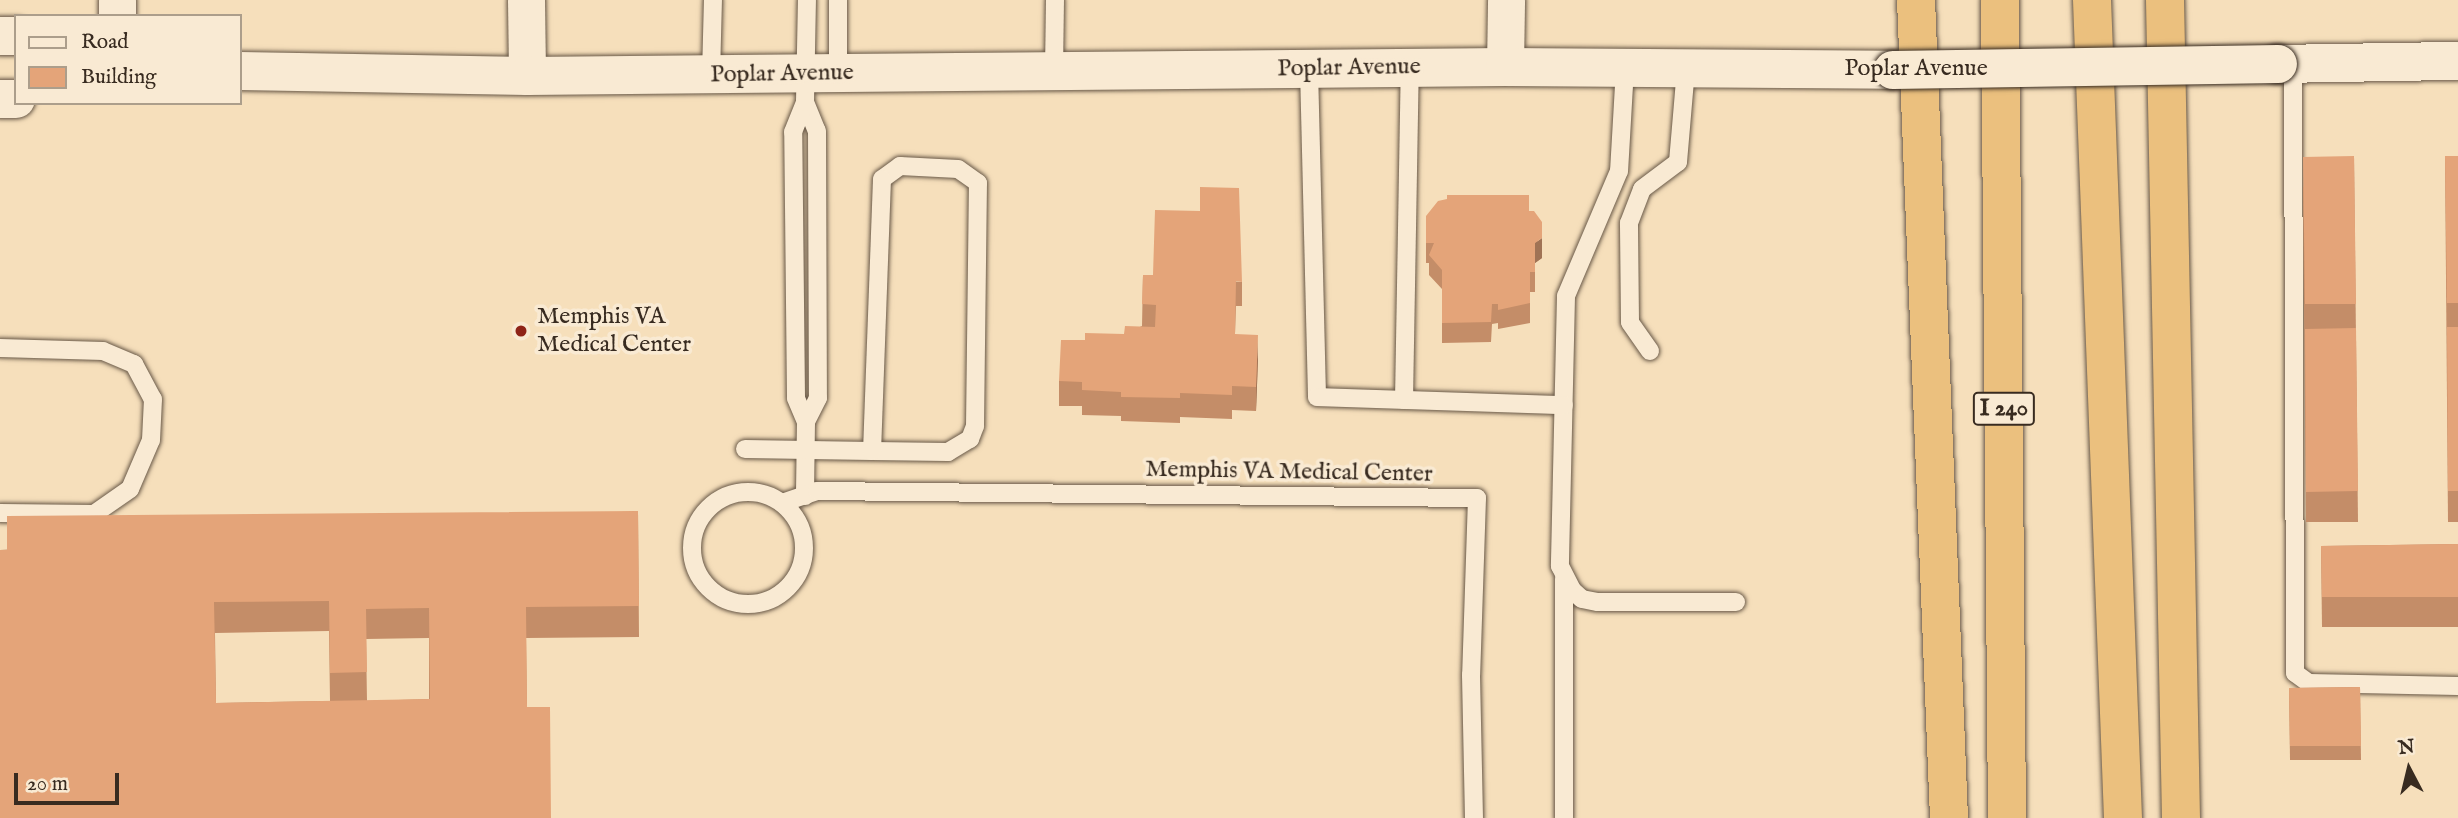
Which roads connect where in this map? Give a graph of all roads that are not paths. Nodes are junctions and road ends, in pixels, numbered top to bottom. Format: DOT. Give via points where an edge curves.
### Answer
graph roads {
  1 [pos="526,0"];
  2 [pos="713,0"];
  3 [pos="807,0"];
  4 [pos="838,0"];
  5 [pos="1055,0"];
  6 [pos="1506,0"];
  7 [pos="1916,0"];
  8 [pos="2000,0"];
  9 [pos="2092,0"];
  10 [pos="2165,0"];
  11 [pos="2458,61"];
  12 [pos="2285,64"];
  13 [pos="1505,67"];
  14 [pos="1410,68"];
  15 [pos="1625,68"];
  16 [pos="1686,68"];
  17 [pos="1309,69"];
  18 [pos="242,71"];
  19 [pos="1054,71"];
  20 [pos="712,75"];
  21 [pos="527,76"];
  22 [pos="816,83"];
  23 [pos="0,348"];
  24 [pos="1650,351"];
  25 [pos="1404,400"];
  26 [pos="1564,405"];
  27 [pos="806,422"];
  28 [pos="745,449"];
  29 [pos="805,450"];
  30 [pos="872,451"];
  31 [pos="805,496"];
  32 [pos="782,503"];
  33 [pos="0,513"];
  34 [pos="1564,579"];
  35 [pos="1736,602"];
  36 [pos="2458,686"];
  37 [pos="1474,818"];
  38 [pos="1564,818"];
  39 [pos="1949,818"];
  40 [pos="2007,818"];
  41 [pos="2123,818"];
  42 [pos="2181,818"];
  1 -- 21 [label="street"];
  2 -- 20 [label="lane"];
  3 -- 22 [label="lane"];
  4 -- 22 [label="lane"];
  5 -- 19 [label="lane"];
  6 -- 13 [label="street"];
  7 -- 39 [label="highway"];
  8 -- 40 [label="highway, I 240"];
  9 -- 41 [label="highway"];
  10 -- 42 [label="highway"];
  11 -- 12 [label="main road, Poplar Avenue"];
  12 -- 16 [label="main road, Poplar Avenue, bridge"];
  12 -- 36 [label="lane" via="2295,673 2309,684"];
  13 -- 14 [label="main road, Poplar Avenue"];
  13 -- 15 [label="main road, Poplar Avenue"];
  14 -- 17 [label="main road, Poplar Avenue"];
  14 -- 25 [label="lane"];
  15 -- 16 [label="main road, Poplar Avenue"];
  15 -- 26 [label="lane" via="1619,171 1566,296"];
  16 -- 24 [label="lane" via="1678,162 1642,189 1629,223 1630,322"];
  17 -- 19 [label="main road, Poplar Avenue"];
  17 -- 25 [label="lane" via="1317,397"];
  18 -- 21 [label="main road, Poplar Avenue"];
  19 -- 22 [label="main road, Poplar Avenue"];
  20 -- 21 [label="main road, Poplar Avenue"];
  20 -- 22 [label="main road, Poplar Avenue"];
  22 -- 27 [label="lane" via="818,398"];
  22 -- 27 [label="lane" via="793,132 796,398"];
  23 -- 33 [label="lane" via="103,351 134,364 153,399 151,440 130,489 94,514"];
  25 -- 26 [label="lane"];
  26 -- 34 [label="lane"];
  27 -- 29 [label="lane"];
  28 -- 29 [label="lane"];
  29 -- 30 [label="lane"];
  29 -- 31 [label="lane"];
  30 -- 30 [label="lane" via="883,178 900,166 958,169 978,183 975,426 970,439 948,452"];
  31 -- 32 [label="lane, Memphis VA Medical Center"];
  31 -- 37 [label="lane, Memphis VA Medical Center" via="817,491 1477,498 1471,675"];
  32 -- 32 [label="lane" via="766,494 730,495 701,517 692,552 706,586 738,603 775,598 790,586 804,552 795,517"];
  34 -- 35 [label="lane" via="1582,599"];
  34 -- 38 [label="lane"];
}
